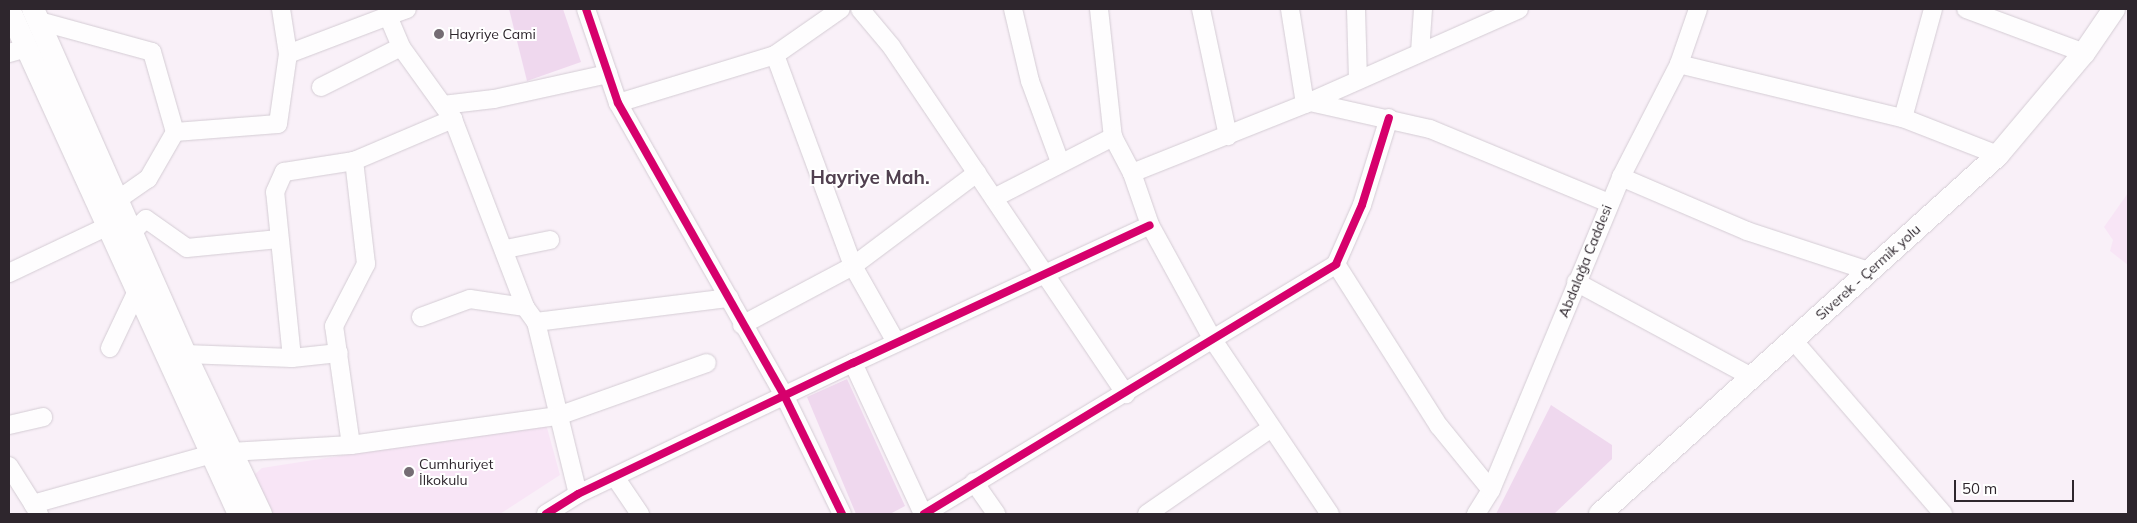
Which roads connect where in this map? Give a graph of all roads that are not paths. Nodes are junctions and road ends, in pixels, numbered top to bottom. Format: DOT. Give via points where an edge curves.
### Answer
graph roads {
  1 [pos="9,9"];
  2 [pos="281,9"];
  3 [pos="407,9"];
  4 [pos="586,9"];
  5 [pos="840,9"];
  6 [pos="860,9"];
  7 [pos="1013,9"];
  8 [pos="1099,9"];
  9 [pos="1201,9"];
  10 [pos="1290,9"];
  11 [pos="1356,9"];
  12 [pos="1422,9"];
  13 [pos="1518,9"];
  14 [pos="1698,9"];
  15 [pos="1932,9"];
  16 [pos="1966,9"];
  17 [pos="2114,9"];
  18 [pos="36,15"];
  19 [pos="1492,15"];
  20 [pos="388,16"];
  21 [pos="401,46"];
  22 [pos="17,50"];
  23 [pos="1420,52"];
  24 [pos="2084,53"];
  25 [pos="288,54"];
  26 [pos="775,55"];
  27 [pos="1679,64"];
  28 [pos="608,74"];
  29 [pos="1358,80"];
  30 [pos="321,87"];
  31 [pos="618,103"];
  32 [pos="1307,103"];
  33 [pos="443,105"];
  34 [pos="1389,118"];
  35 [pos="1903,118"];
  36 [pos="453,119"];
  37 [pos="175,132"];
  38 [pos="1228,136"];
  39 [pos="1113,137"];
  40 [pos="1998,156"];
  41 [pos="354,161"];
  42 [pos="1060,162"];
  43 [pos="977,173"];
  44 [pos="1132,173"];
  45 [pos="1621,177"];
  46 [pos="994,198"];
  47 [pos="116,201"];
  48 [pos="1609,203"];
  49 [pos="1150,225"];
  50 [pos="108,226"];
  51 [pos="132,232"];
  52 [pos="280,238"];
  53 [pos="550,240"];
  54 [pos="506,249"];
  55 [pos="1336,264"];
  56 [pos="853,266"];
  57 [pos="1869,271"];
  58 [pos="9,273"];
  59 [pos="1045,273"];
  60 [pos="1576,282"];
  61 [pos="137,291"];
  62 [pos="730,298"];
  63 [pos="525,307"];
  64 [pos="421,317"];
  65 [pos="536,322"];
  66 [pos="742,325"];
  67 [pos="1213,340"];
  68 [pos="1792,340"];
  69 [pos="896,342"];
  70 [pos="110,348"];
  71 [pos="339,353"];
  72 [pos="185,354"];
  73 [pos="292,358"];
  74 [pos="708,363"];
  75 [pos="852,363"];
  76 [pos="1752,377"];
  77 [pos="1126,394"];
  78 [pos="785,397"];
  79 [pos="558,416"];
  80 [pos="43,417"];
  81 [pos="9,425"];
  82 [pos="1271,428"];
  83 [pos="351,445"];
  84 [pos="220,454"];
  85 [pos="9,466"];
  86 [pos="615,477"];
  87 [pos="974,482"];
  88 [pos="15,486"];
  89 [pos="1491,490"];
  90 [pos="578,494"];
  91 [pos="36,509"];
  92 [pos="239,514"];
  93 [pos="261,514"];
  94 [pos="546,514"];
  95 [pos="640,514"];
  96 [pos="842,514"];
  97 [pos="923,514"];
  98 [pos="996,514"];
  99 [pos="1148,514"];
  100 [pos="1330,514"];
  101 [pos="1476,514"];
  102 [pos="1600,514"];
  103 [pos="1943,514"];
  1 -- 22 [label="main road"];
  2 -- 25 [label="street"];
  3 -- 20 [label="street"];
  4 -- 28 [label="street"];
  5 -- 26 [label="street"];
  6 -- 43 [label="street" via="891,46"];
  7 -- 42 [label="street" via="1030,81"];
  8 -- 39 [label="street"];
  9 -- 38 [label="street"];
  10 -- 32 [label="street"];
  11 -- 29 [label="street"];
  12 -- 23 [label="street"];
  13 -- 19 [label="street"];
  14 -- 27 [label="street, Abdalağa Caddesi"];
  15 -- 35 [label="street"];
  16 -- 24 [label="street"];
  17 -- 24 [label="main road, Siverek - Çermik yolu"];
  18 -- 37 [label="street" via="152,52"];
  18 -- 47 [label="main road"];
  19 -- 23 [label="street"];
  20 -- 21 [label="street"];
  20 -- 25 [label="street"];
  21 -- 30 [label="street"];
  21 -- 33 [label="street"];
  22 -- 50 [label="main road"];
  23 -- 29 [label="street"];
  24 -- 40 [label="main road, Siverek - Çermik yolu"];
  25 -- 37 [label="street" via="278,124"];
  26 -- 31 [label="street"];
  26 -- 56 [label="street"];
  27 -- 35 [label="street"];
  27 -- 45 [label="street, Abdalağa Caddesi"];
  28 -- 31 [label="street"];
  28 -- 33 [label="street" via="494,99"];
  29 -- 32 [label="street"];
  31 -- 62 [label="street"];
  32 -- 34 [label="street"];
  32 -- 38 [label="street"];
  33 -- 36 [label="street"];
  34 -- 48 [label="street" via="1430,129"];
  34 -- 55 [label="street" via="1362,205"];
  35 -- 40 [label="street"];
  36 -- 41 [label="street"];
  36 -- 54 [label="street"];
  37 -- 47 [label="street" via="148,179"];
  38 -- 44 [label="street"];
  39 -- 42 [label="street"];
  39 -- 44 [label="street"];
  40 -- 57 [label="main road, Siverek - Çermik yolu"];
  41 -- 52 [label="street" via="284,172 275,192"];
  41 -- 71 [label="street" via="366,264 334,326"];
  42 -- 46 [label="street"];
  43 -- 46 [label="street"];
  43 -- 56 [label="street"];
  44 -- 49 [label="street"];
  45 -- 48 [label="street, Abdalağa Caddesi"];
  45 -- 57 [label="street" via="1747,231"];
  46 -- 59 [label="street"];
  47 -- 51 [label="main road"];
  48 -- 60 [label="street, Abdalağa Caddesi"];
  49 -- 59 [label="street"];
  49 -- 67 [label="street"];
  50 -- 58 [label="street"];
  50 -- 61 [label="main road"];
  51 -- 52 [label="street" via="146,219 187,248"];
  51 -- 72 [label="main road"];
  52 -- 73 [label="street"];
  53 -- 54 [label="street"];
  54 -- 63 [label="street"];
  55 -- 67 [label="street"];
  55 -- 89 [label="street" via="1439,426"];
  56 -- 66 [label="street"];
  56 -- 69 [label="street"];
  57 -- 68 [label="main road, Siverek - Çermik yolu"];
  59 -- 69 [label="street"];
  59 -- 77 [label="street"];
  60 -- 76 [label="street"];
  60 -- 89 [label="street, Abdalağa Caddesi"];
  61 -- 70 [label="street"];
  61 -- 84 [label="main road"];
  62 -- 65 [label="street"];
  62 -- 66 [label="street"];
  63 -- 64 [label="street" via="470,300"];
  63 -- 65 [label="street"];
  65 -- 79 [label="street"];
  66 -- 78 [label="street"];
  67 -- 77 [label="street"];
  67 -- 82 [label="street"];
  68 -- 76 [label="main road, Siverek - Çermik yolu"];
  68 -- 103 [label="street"];
  69 -- 75 [label="street"];
  71 -- 73 [label="street"];
  71 -- 83 [label="street"];
  72 -- 73 [label="street"];
  72 -- 84 [label="main road"];
  74 -- 79 [label="street"];
  75 -- 78 [label="street"];
  75 -- 97 [label="street"];
  76 -- 102 [label="main road, Siverek - Çermik yolu"];
  77 -- 87 [label="street"];
  78 -- 86 [label="street"];
  78 -- 96 [label="street"];
  79 -- 83 [label="street"];
  79 -- 90 [label="street"];
  80 -- 81 [label="street"];
  82 -- 99 [label="street"];
  82 -- 100 [label="street"];
  83 -- 84 [label="street"];
  84 -- 91 [label="street"];
  84 -- 92 [label="main road"];
  84 -- 93 [label="main road"];
  85 -- 88 [label="street"];
  86 -- 90 [label="street"];
  86 -- 95 [label="street"];
  87 -- 97 [label="street"];
  87 -- 98 [label="street"];
  88 -- 91 [label="street"];
  89 -- 101 [label="street, Abdalağa Caddesi"];
  90 -- 94 [label="street"];
}
